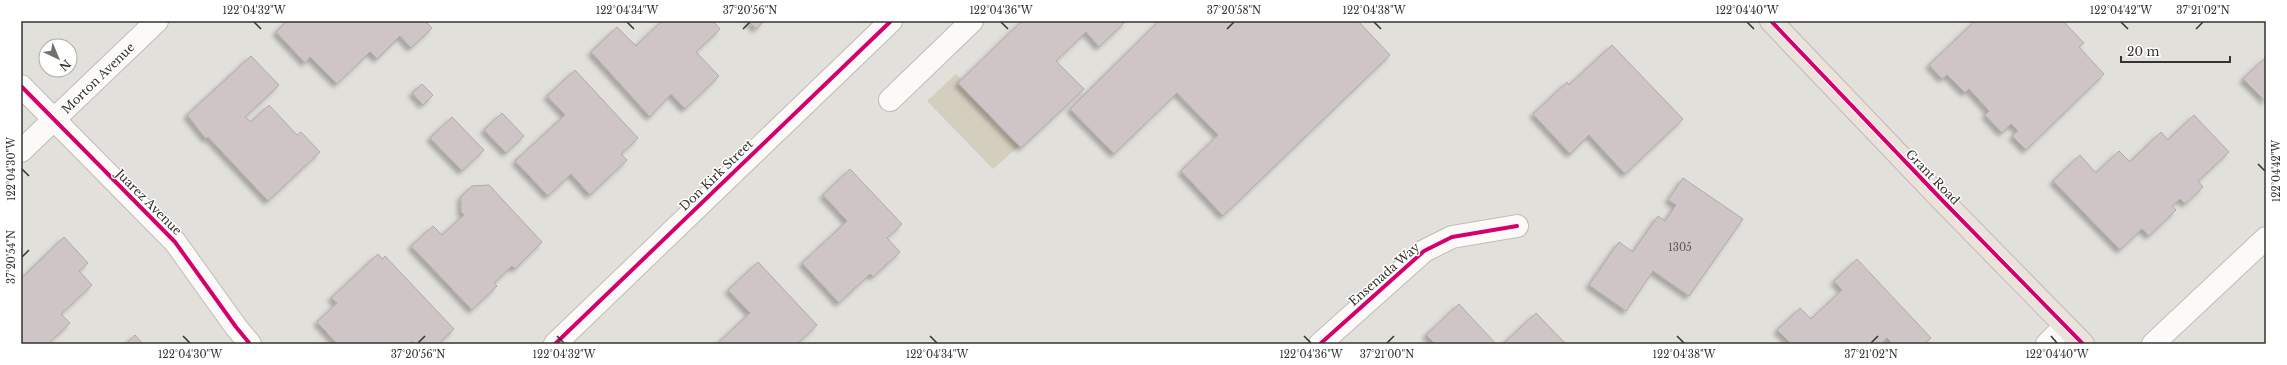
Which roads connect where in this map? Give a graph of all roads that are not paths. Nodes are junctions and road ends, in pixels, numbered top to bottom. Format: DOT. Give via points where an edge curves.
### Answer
graph roads {
  1 [pos="156,21"];
  2 [pos="891,21"];
  3 [pos="972,21"];
  4 [pos="1771,21"];
  5 [pos="21,86"];
  6 [pos="890,100"];
  7 [pos="54,120"];
  8 [pos="21,151"];
  9 [pos="1517,226"];
  10 [pos="2266,238"];
  11 [pos="2065,326"];
  12 [pos="250,344"];
  13 [pos="555,344"];
  14 [pos="1320,344"];
  15 [pos="2047,344"];
  16 [pos="2083,344"];
  17 [pos="2153,344"];
  1 -- 7 [label="street, Morton Avenue"];
  2 -- 13 [label="street, Don Kirk Street"];
  3 -- 6 [label="street"];
  4 -- 11 [label="main road, Grant Road"];
  5 -- 7 [label="street, Juarez Avenue"];
  7 -- 8 [label="street, Morton Avenue"];
  7 -- 12 [label="street, Juarez Avenue" via="175,242"];
  9 -- 14 [label="street, Ensenada Way" via="1452,237 1424,250"];
  10 -- 17 [label="street"];
  11 -- 15 [label="street"];
  11 -- 16 [label="main road, Grant Road"];
}
